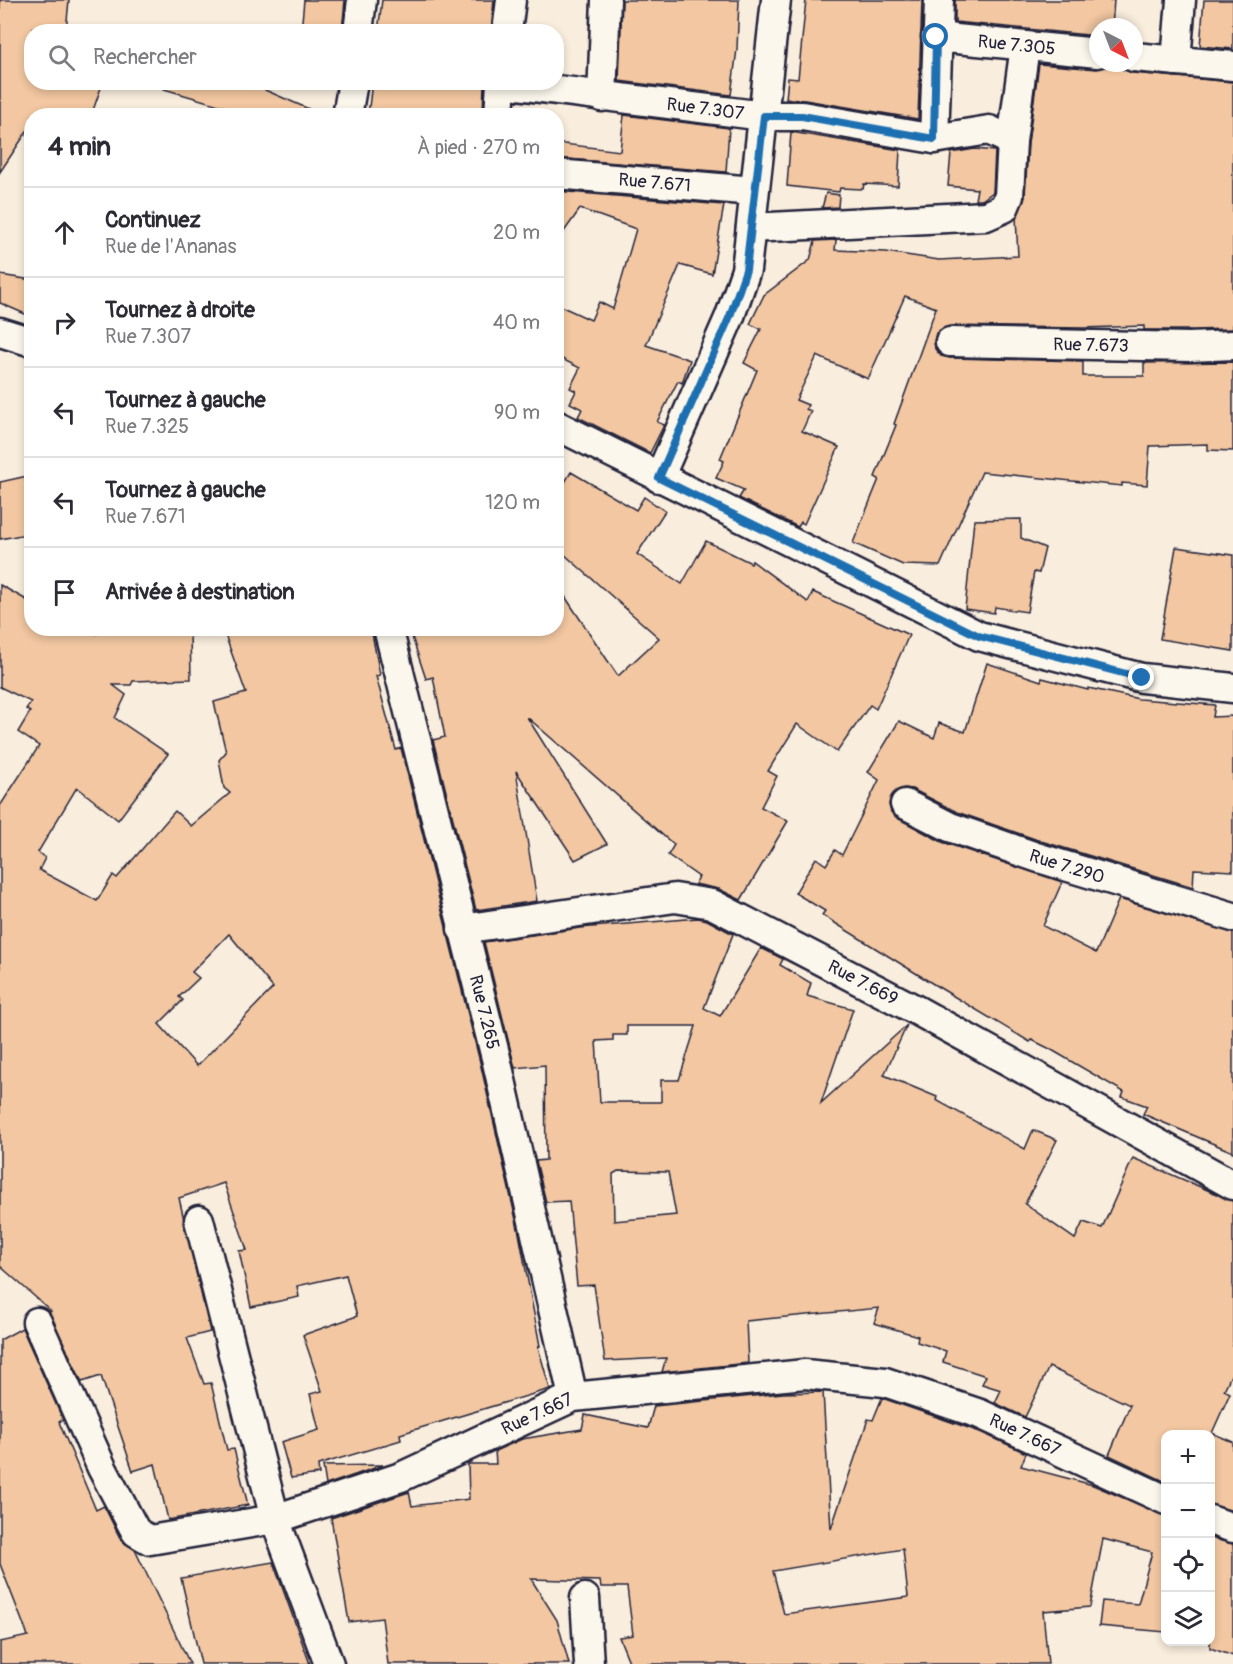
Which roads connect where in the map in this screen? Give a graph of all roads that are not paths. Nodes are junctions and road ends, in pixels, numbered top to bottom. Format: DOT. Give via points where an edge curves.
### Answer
graph roads {
  1 [pos="362,0"];
  2 [pos="511,0"];
  3 [pos="776,0"];
  4 [pos="939,0"];
  5 [pos="1181,0"];
  6 [pos="600,1"];
  7 [pos="359,24"];
  8 [pos="508,24"];
  9 [pos="936,37"];
  10 [pos="1025,46"];
  11 [pos="1089,52"];
  12 [pos="1143,58"];
  13 [pos="1176,61"];
  14 [pos="1233,66"];
  15 [pos="351,90"];
  16 [pos="501,90"];
  17 [pos="552,90"];
  18 [pos="602,97"];
  19 [pos="348,108"];
  20 [pos="499,108"];
  21 [pos="764,116"];
  22 [pos="934,139"];
  23 [pos="1012,141"];
  24 [pos="564,175"];
  25 [pos="753,191"];
  26 [pos="751,228"];
  27 [pos="0,332"];
  28 [pos="24,340"];
  29 [pos="950,342"];
  30 [pos="1233,345"];
  31 [pos="564,429"];
  32 [pos="659,478"];
  33 [pos="390,636"];
  34 [pos="1233,688"];
  35 [pos="905,804"];
  36 [pos="1233,917"];
  37 [pos="462,929"];
  38 [pos="1233,1185"];
  39 [pos="199,1220"];
  40 [pos="37,1322"];
  41 [pos="573,1397"];
  42 [pos="1161,1498"];
  43 [pos="275,1519"];
  44 [pos="1215,1522"];
  45 [pos="1233,1528"];
  46 [pos="585,1598"];
  47 [pos="329,1664"];
  48 [pos="589,1664"];
  1 -- 7 [label="street"];
  2 -- 8 [label="street"];
  3 -- 21 [label="street"];
  4 -- 9 [label="street"];
  5 -- 13 [label="street"];
  6 -- 18 [label="street"];
  9 -- 10 [label="street, Rue 7.305"];
  9 -- 22 [label="street"];
  10 -- 11 [label="street, Rue 7.305"];
  10 -- 23 [label="street"];
  12 -- 13 [label="street"];
  13 -- 14 [label="street"];
  15 -- 19 [label="street"];
  16 -- 20 [label="street"];
  17 -- 18 [label="street, Rue 7.307"];
  18 -- 21 [label="street, Rue 7.307"];
  21 -- 22 [label="street, Rue 7.307" via="802,116"];
  21 -- 25 [label="street"];
  22 -- 23 [label="street, Rue 7.307" via="989,130"];
  23 -- 26 [label="street" via="1009,196 1004,208 986,216"];
  24 -- 25 [label="street, Rue 7.671"];
  25 -- 26 [label="street"];
  26 -- 32 [label="street" via="746,270 730,316"];
  27 -- 28 [label="street"];
  29 -- 30 [label="street, Rue 7.673"];
  31 -- 32 [label="street"];
  32 -- 34 [label="street" via="979,636 1142,678"];
  33 -- 37 [label="street, Rue 7.265"];
  35 -- 36 [label="street, Rue 7.290" via="950,827 1025,853"];
  37 -- 38 [label="street, Rue 7.669" via="675,898 712,904 918,1011"];
  37 -- 41 [label="street, Rue 7.265" via="496,1058"];
  39 -- 43 [label="street"];
  40 -- 43 [label="street, Rue 7.667" via="102,1467 136,1532 143,1538 157,1540"];
  41 -- 42 [label="street, Rue 7.667" via="805,1374 885,1382 980,1414"];
  41 -- 43 [label="street, Rue 7.667" via="401,1477"];
  43 -- 47 [label="street"];
  44 -- 45 [label="street"];
  46 -- 48 [label="street"];
}
